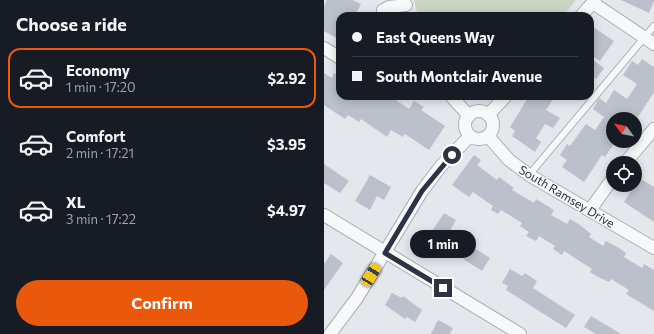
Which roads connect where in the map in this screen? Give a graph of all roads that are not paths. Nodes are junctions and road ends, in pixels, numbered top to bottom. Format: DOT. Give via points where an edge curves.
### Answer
graph roads {
  1 [pos="594,1"];
  2 [pos="406,7"];
  3 [pos="383,9"];
  4 [pos="584,12"];
  5 [pos="654,26"];
  6 [pos="650,41"];
  7 [pos="324,48"];
  8 [pos="336,56"];
  9 [pos="594,97"];
  10 [pos="454,100"];
  11 [pos="502,100"];
  12 [pos="591,100"];
  13 [pos="488,115"];
  14 [pos="468,116"];
  15 [pos="654,129"];
  16 [pos="470,136"];
  17 [pos="488,136"];
  18 [pos="631,156"];
  19 [pos="529,175"];
  20 [pos="606,188"];
  21 [pos="590,210"];
  22 [pos="324,216"];
  23 [pos="654,248"];
  24 [pos="385,253"];
  25 [pos="330,334"];
  26 [pos="520,334"];
  1 -- 4 [label="street"];
  1 -- 6 [label="street"];
  2 -- 3 [label="street"];
  5 -- 6 [label="lane"];
  6 -- 9 [label="lane"];
  7 -- 8 [label="street"];
  10 -- 14 [label="street"];
  11 -- 13 [label="street"];
  12 -- 19 [label="lane"];
  13 -- 14 [label="street" via="480,111"];
  13 -- 17 [label="street" via="493,128"];
  14 -- 16 [label="street" via="465,128"];
  15 -- 18 [label="street"];
  16 -- 17 [label="street" via="479,139"];
  16 -- 24 [label="street" via="441,166 422,191"];
  17 -- 19 [label="street, South Ramsey Drive" via="509,160"];
  19 -- 21 [label="street, South Ramsey Drive"];
  20 -- 21 [label="street"];
  21 -- 23 [label="street, South Ramsey Drive"];
  22 -- 24 [label="street"];
  24 -- 25 [label="street" via="357,298"];
  24 -- 26 [label="street"];
}
